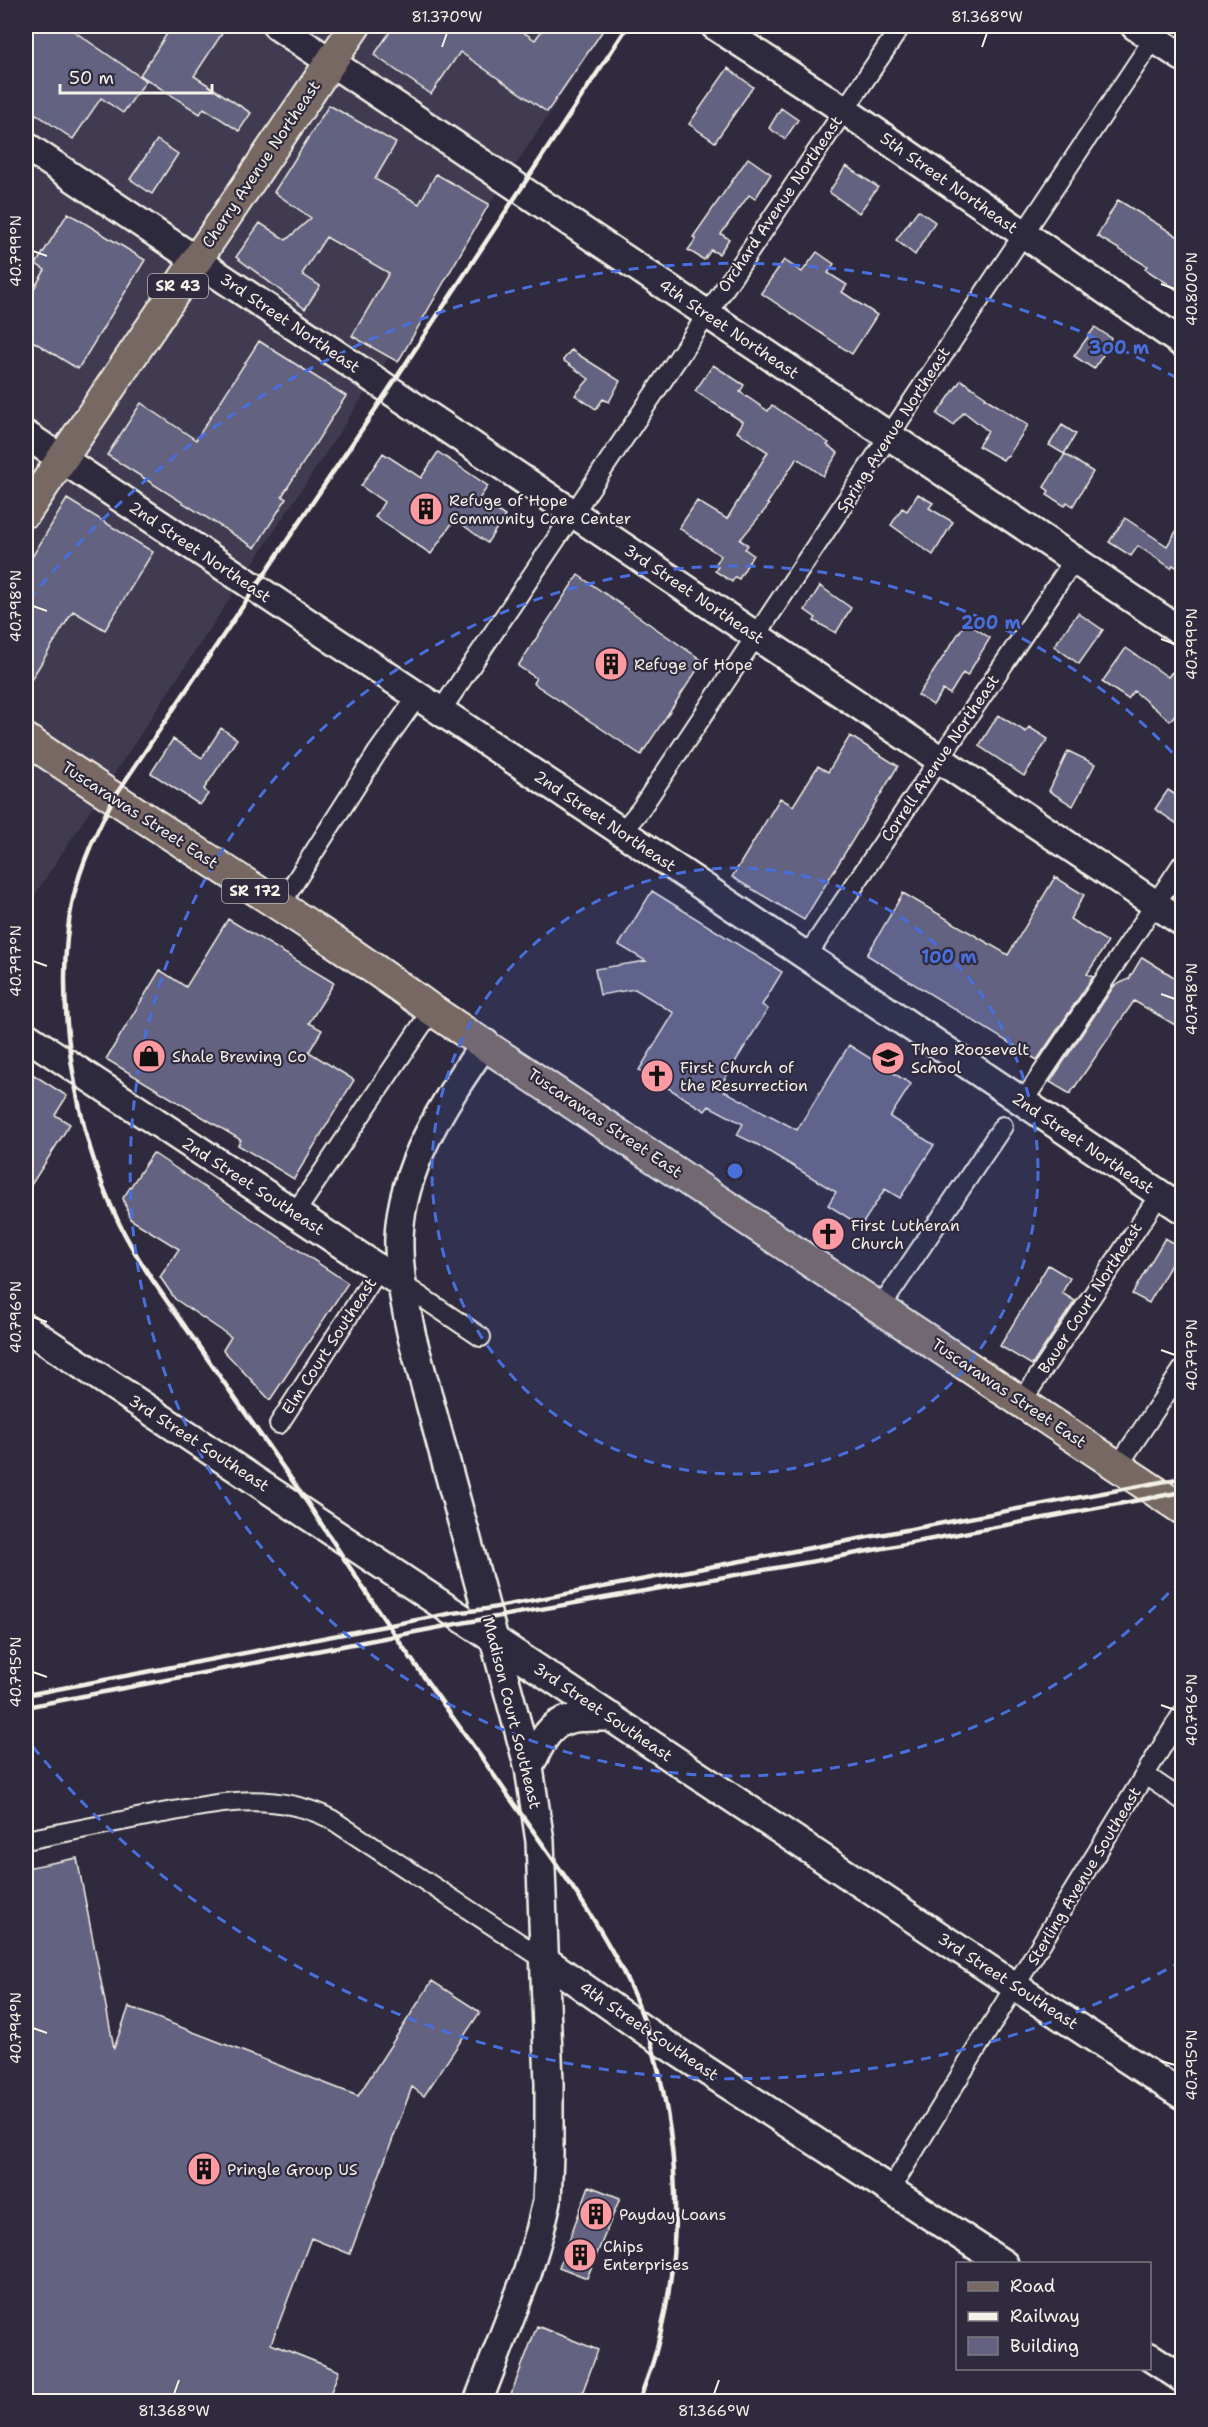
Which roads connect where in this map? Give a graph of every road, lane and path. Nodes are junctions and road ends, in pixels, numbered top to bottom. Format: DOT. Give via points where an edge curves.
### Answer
graph roads {
  1 [pos="277,26"];
  2 [pos="354,26"];
  3 [pos="715,26"];
  4 [pos="901,26"];
  5 [pos="1150,30"];
  6 [pos="1182,57"];
  7 [pos="330,61"];
  8 [pos="844,110"];
  9 [pos="26,147"];
  10 [pos="1022,233"];
  11 [pos="195,260"];
  12 [pos="706,314"];
  13 [pos="1182,343"];
  14 [pos="26,435"];
  15 [pos="888,436"];
  16 [pos="61,459"];
  17 [pos="26,512"];
  18 [pos="573,513"];
  19 [pos="1074,560"];
  20 [pos="1182,632"];
  21 [pos="757,636"];
  22 [pos="417,697"];
  23 [pos="440,712"];
  24 [pos="26,739"];
  25 [pos="939,758"];
  26 [pos="621,832"];
  27 [pos="1182,864"];
  28 [pos="1156,904"];
  29 [pos="279,907"];
  30 [pos="1182,922"];
  31 [pos="806,957"];
  32 [pos="432,1010"];
  33 [pos="26,1036"];
  34 [pos="485,1043"];
  35 [pos="1022,1103"];
  36 [pos="1003,1126"];
  37 [pos="1160,1194"];
  38 [pos="1182,1209"];
  39 [pos="295,1214"];
  40 [pos="379,1269"];
  41 [pos="402,1284"];
  42 [pos="881,1307"];
  43 [pos="26,1328"];
  44 [pos="481,1336"];
  45 [pos="1182,1370"];
  46 [pos="1022,1401"];
  47 [pos="279,1424"];
  48 [pos="1118,1466"];
  49 [pos="1182,1509"];
  50 [pos="495,1640"];
  51 [pos="1182,1714"];
  52 [pos="611,1717"];
  53 [pos="529,1768"];
  54 [pos="1145,1775"];
  55 [pos="1182,1800"];
  56 [pos="26,1840"];
  57 [pos="545,1960"];
  58 [pos="1016,1987"];
  59 [pos="1182,2095"];
  60 [pos="890,2190"];
  61 [pos="1001,2262"];
  62 [pos="1151,2358"];
  63 [pos="1182,2378"];
  64 [pos="478,2402"];
  1 -- 7 [label="street, 4th Street Northeast"];
  2 -- 7 [label="main road, Cherry Avenue Northeast / SR 43"];
  3 -- 8 [label="street, 5th Street Northeast"];
  4 -- 8 [label="street, Orchard Avenue Northeast"];
  5 -- 6 [label="street"];
  5 -- 10 [label="street, Spring Avenue Northeast"];
  7 -- 11 [label="main road, Cherry Avenue Northeast / SR 43"];
  7 -- 12 [label="street, 4th Street Northeast"];
  8 -- 10 [label="street, 5th Street Northeast"];
  8 -- 12 [label="street, Orchard Avenue Northeast"];
  9 -- 11 [label="street, 3rd Street Northeast"];
  10 -- 13 [label="street, 5th Street Northeast"];
  10 -- 15 [label="street, Spring Avenue Northeast"];
  11 -- 16 [label="main road, Cherry Avenue Northeast / SR 43"];
  11 -- 18 [label="street, 3rd Street Northeast"];
  12 -- 15 [label="street, 4th Street Northeast"];
  12 -- 18 [label="street, Orchard Avenue Northeast"];
  14 -- 16 [label="street, 2nd Street Northeast"];
  15 -- 19 [label="street, 4th Street Northeast"];
  15 -- 21 [label="street, Spring Avenue Northeast"];
  16 -- 17 [label="main road, Cherry Avenue Northeast / SR 43"];
  16 -- 22 [label="street, 2nd Street Northeast"];
  18 -- 21 [label="street, 3rd Street Northeast"];
  18 -- 23 [label="street, Orchard Avenue Northeast"];
  19 -- 20 [label="street, 4th Street Northeast"];
  19 -- 25 [label="street, Correll Avenue Northeast"];
  21 -- 25 [label="street, 3rd Street Northeast"];
  21 -- 26 [label="street, Spring Avenue Northeast" via="640,810"];
  22 -- 23 [label="street, 2nd Street Northeast"];
  22 -- 29 [label="street"];
  23 -- 26 [label="street, 2nd Street Northeast"];
  24 -- 29 [label="main road, Tuscarawas Street East / SR 172"];
  25 -- 28 [label="street, 3rd Street Northeast"];
  25 -- 31 [label="street, Correll Avenue Northeast"];
  26 -- 31 [label="street, 2nd Street Northeast"];
  27 -- 28 [label="street"];
  28 -- 30 [label="street, 3rd Street Northeast"];
  28 -- 35 [label="street"];
  29 -- 32 [label="main road, Tuscarawas Street East / SR 172" via="349,949"];
  31 -- 35 [label="street, 2nd Street Northeast"];
  32 -- 34 [label="main road, Tuscarawas Street East / SR 172"];
  32 -- 39 [label="street"];
  33 -- 39 [label="street, 2nd Street Southeast"];
  34 -- 41 [label="street, Madison Court Southeast" via="433,1124 410,1179 399,1237"];
  34 -- 42 [label="main road, Tuscarawas Street East / SR 172"];
  35 -- 37 [label="street, 2nd Street Northeast"];
  36 -- 42 [label="street"];
  37 -- 38 [label="street, 2nd Street Northeast"];
  37 -- 46 [label="street, Bauer Court Northeast"];
  39 -- 40 [label="street, 2nd Street Southeast"];
  40 -- 41 [label="street, 2nd Street Southeast"];
  40 -- 47 [label="street, Elm Court Southeast"];
  41 -- 44 [label="street, 2nd Street Southeast"];
  41 -- 50 [label="street, Madison Court Southeast" via="412,1336"];
  42 -- 46 [label="main road, Tuscarawas Street East / SR 172"];
  43 -- 50 [label="street, 3rd Street Southeast"];
  45 -- 48 [label="street"];
  46 -- 48 [label="main road, Tuscarawas Street East / SR 172"];
  48 -- 49 [label="main road, Tuscarawas Street East / SR 172"];
  50 -- 52 [label="street, 3rd Street Southeast"];
  50 -- 53 [label="street, Madison Court Southeast"];
  51 -- 54 [label="street, Sterling Avenue Southeast"];
  52 -- 53 [label="street" via="576,1717 558,1723 543,1738"];
  52 -- 58 [label="street, 3rd Street Southeast"];
  53 -- 57 [label="street, Madison Court Southeast" via="540,1841"];
  54 -- 55 [label="street"];
  54 -- 58 [label="street, Sterling Avenue Southeast"];
  56 -- 57 [label="street, 4th Street Southeast" via="219,1803 254,1800 291,1804 331,1819"];
  57 -- 60 [label="street, 4th Street Southeast" via="647,2032"];
  57 -- 64 [label="street, Madison Court Southeast" via="547,2201 527,2274"];
  58 -- 59 [label="street, 3rd Street Southeast"];
  58 -- 60 [label="street, Sterling Avenue Southeast"];
  60 -- 61 [label="street, 4th Street Southeast"];
  62 -- 63 [label="street"];
}
